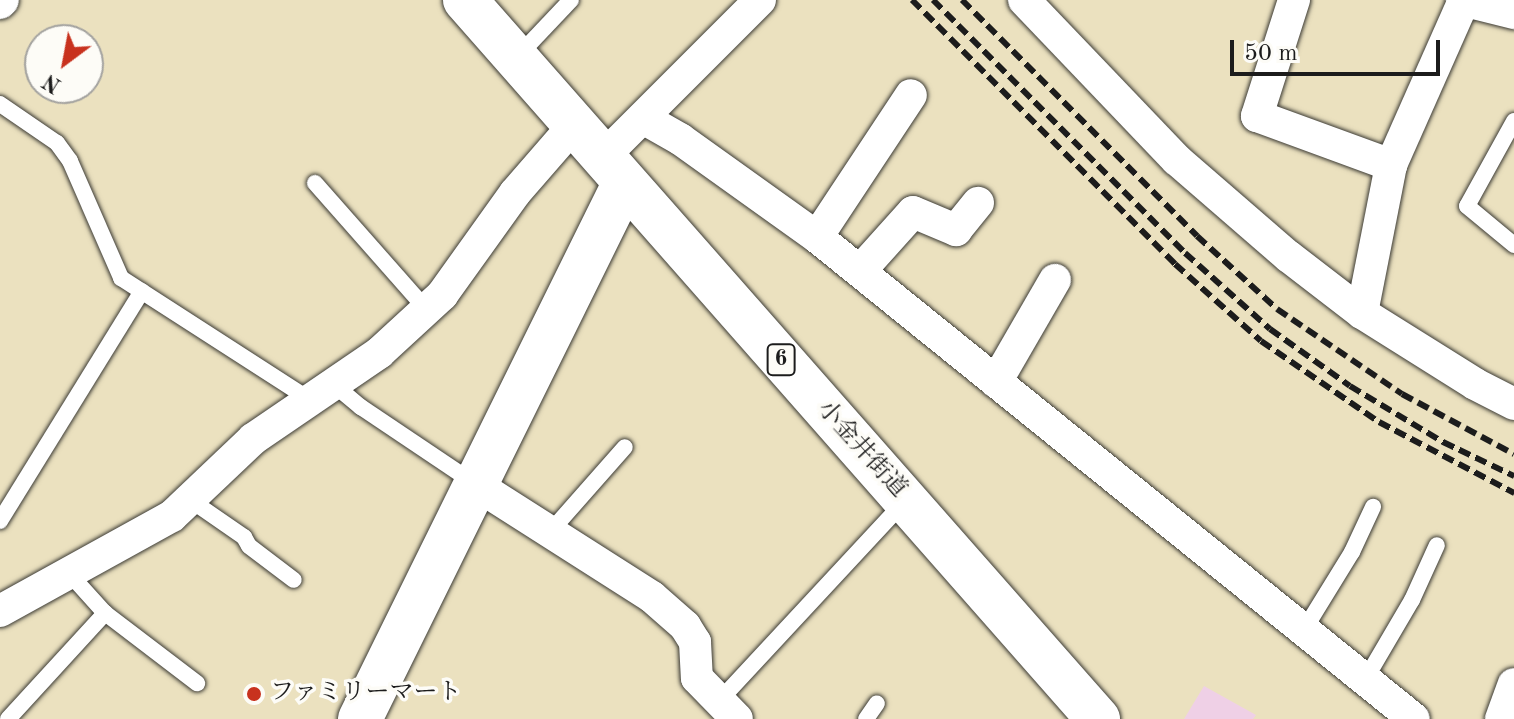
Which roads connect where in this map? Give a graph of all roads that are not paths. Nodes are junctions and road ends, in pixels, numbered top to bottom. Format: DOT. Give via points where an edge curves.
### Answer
graph roads {
  1 [pos="465,0"];
  2 [pos="571,0"];
  3 [pos="760,0"];
  4 [pos="1024,0"];
  5 [pos="1294,0"];
  6 [pos="1463,0"];
  7 [pos="1514,13"];
  8 [pos="516,57"];
  9 [pos="911,95"];
  10 [pos="0,104"];
  11 [pos="643,118"];
  12 [pos="1514,121"];
  13 [pos="575,124"];
  14 [pos="1391,165"];
  15 [pos="614,170"];
  16 [pos="315,183"];
  17 [pos="978,203"];
  18 [pos="817,237"];
  19 [pos="1514,245"];
  20 [pos="860,271"];
  21 [pos="1055,280"];
  22 [pos="142,291"];
  23 [pos="427,310"];
  24 [pos="1362,313"];
  25 [pos="996,382"];
  26 [pos="321,391"];
  27 [pos="1514,404"];
  28 [pos="625,447"];
  29 [pos="478,486"];
  30 [pos="189,499"];
  31 [pos="905,500"];
  32 [pos="1373,507"];
  33 [pos="0,521"];
  34 [pos="550,532"];
  35 [pos="1437,545"];
  36 [pos="67,571"];
  37 [pos="294,580"];
  38 [pos="0,611"];
  39 [pos="105,613"];
  40 [pos="1304,630"];
  41 [pos="1365,680"];
  42 [pos="197,683"];
  43 [pos="1514,684"];
  44 [pos="877,703"];
  45 [pos="728,709"];
  46 [pos="8,719"];
  47 [pos="360,719"];
  48 [pos="866,719"];
  49 [pos="1098,719"];
  50 [pos="1414,719"];
  51 [pos="1501,719"];
  1 -- 8 [label="main road, 小金井街道 / 6"];
  2 -- 8 [label="lane"];
  3 -- 11 [label="street"];
  4 -- 24 [label="street" via="1177,160"];
  5 -- 14 [label="street" via="1257,116"];
  6 -- 7 [label="street"];
  6 -- 14 [label="street"];
  8 -- 13 [label="main road, 小金井街道 / 6"];
  9 -- 18 [label="street"];
  10 -- 22 [label="lane" via="57,143 81,183 121,278"];
  11 -- 15 [label="street"];
  11 -- 18 [label="street"];
  12 -- 19 [label="lane" via="1467,206"];
  13 -- 15 [label="main road, 小金井街道 / 6"];
  13 -- 23 [label="street"];
  14 -- 24 [label="street"];
  15 -- 29 [label="main road"];
  15 -- 31 [label="main road, 小金井街道 / 6"];
  16 -- 23 [label="lane"];
  17 -- 20 [label="street" via="956,230 913,212"];
  18 -- 20 [label="street"];
  20 -- 25 [label="street"];
  21 -- 25 [label="street"];
  22 -- 26 [label="lane"];
  22 -- 33 [label="lane"];
  23 -- 26 [label="street" via="379,353"];
  24 -- 27 [label="street"];
  25 -- 40 [label="street"];
  26 -- 29 [label="lane" via="361,407"];
  26 -- 30 [label="street" via="253,439"];
  28 -- 34 [label="lane"];
  29 -- 34 [label="street"];
  29 -- 47 [label="main road"];
  30 -- 36 [label="street" via="151,530"];
  30 -- 37 [label="lane"];
  31 -- 45 [label="lane"];
  31 -- 49 [label="main road, 小金井街道 / 6"];
  32 -- 40 [label="lane"];
  34 -- 45 [label="street" via="652,597 685,626 695,642 697,678"];
  35 -- 41 [label="lane"];
  36 -- 38 [label="street"];
  36 -- 39 [label="lane"];
  39 -- 42 [label="lane"];
  39 -- 46 [label="lane"];
  40 -- 41 [label="street"];
  41 -- 50 [label="street"];
  43 -- 51 [label="street"];
  44 -- 48 [label="lane"];
}
